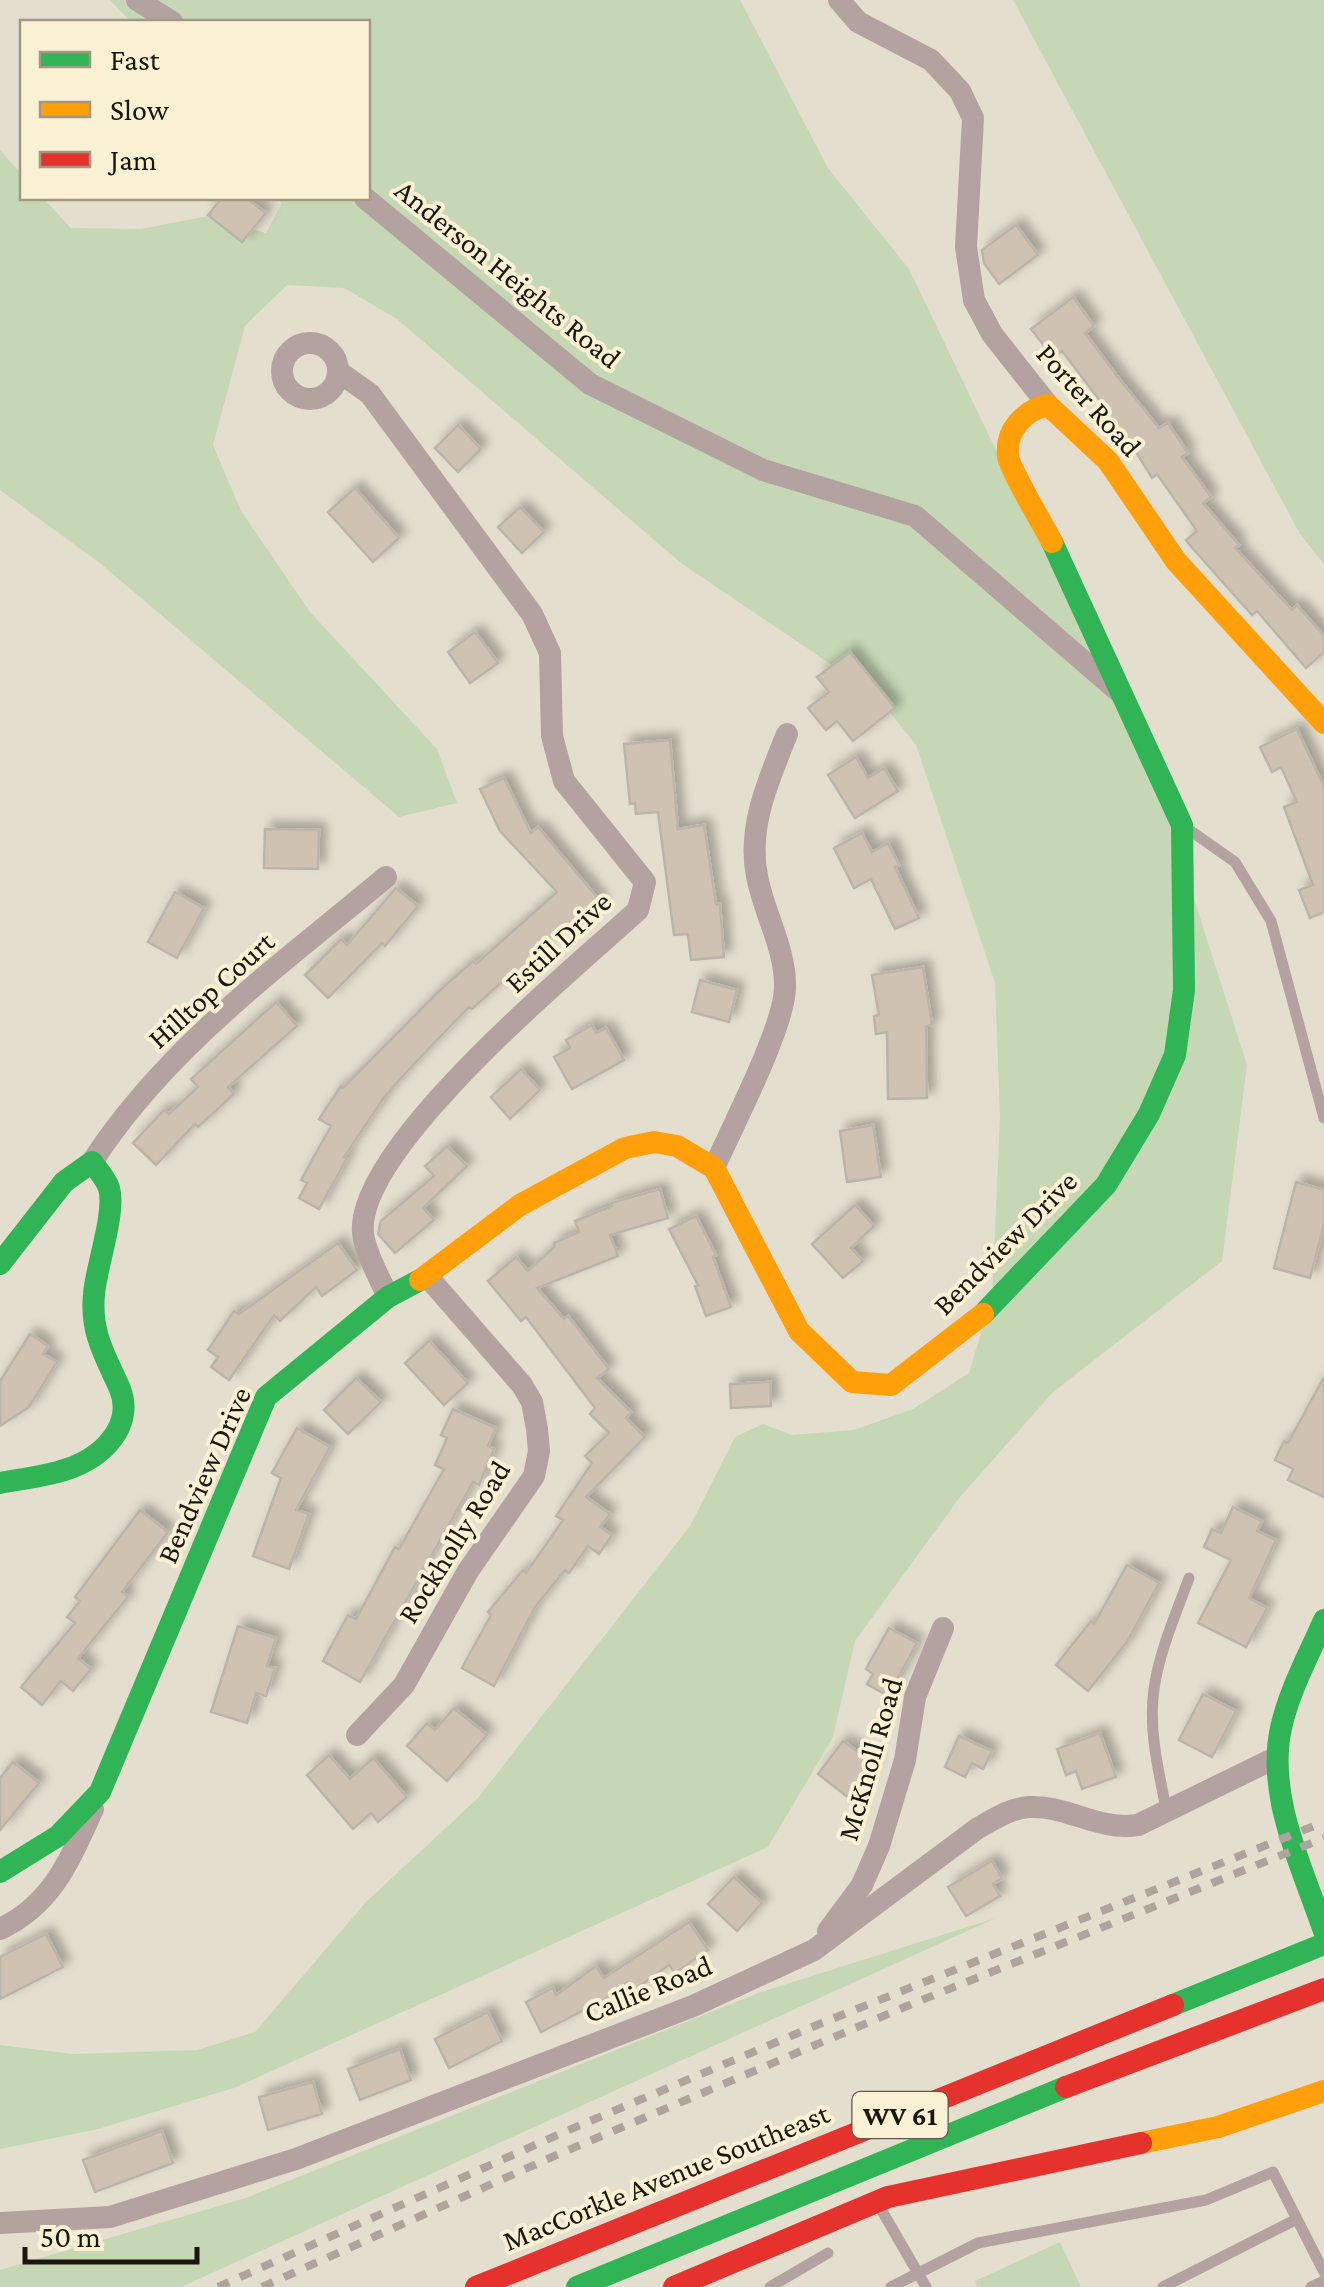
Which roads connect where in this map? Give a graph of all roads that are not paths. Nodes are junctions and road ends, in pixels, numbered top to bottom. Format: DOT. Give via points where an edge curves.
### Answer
graph roads {
  1 [pos="137,0"];
  2 [pos="839,0"];
  3 [pos="169,20"];
  4 [pos="367,200"];
  5 [pos="339,372"];
  6 [pos="1048,406"];
  7 [pos="1123,696"];
  8 [pos="1324,724"];
  9 [pos="787,734"];
  10 [pos="1182,826"];
  11 [pos="386,877"];
  12 [pos="1324,1118"];
  13 [pos="92,1162"];
  14 [pos="714,1168"];
  15 [pos="0,1264"];
  16 [pos="427,1276"];
  17 [pos="388,1298"];
  18 [pos="0,1483"];
  19 [pos="1189,1578"];
  20 [pos="1324,1620"];
  21 [pos="943,1628"];
  22 [pos="356,1735"];
  23 [pos="1277,1757"];
  24 [pos="100,1792"];
  25 [pos="1166,1812"];
  26 [pos="0,1872"];
  27 [pos="0,1928"];
  28 [pos="1324,1931"];
  29 [pos="1324,1944"];
  30 [pos="814,1950"];
  31 [pos="1324,1989"];
  32 [pos="1322,2097"];
  33 [pos="877,2202"];
  34 [pos="1297,2219"];
  35 [pos="0,2223"];
  36 [pos="828,2253"];
  37 [pos="917,2272"];
  38 [pos="1324,2272"];
  39 [pos="1324,2280"];
  40 [pos="476,2287"];
  41 [pos="577,2287"];
  42 [pos="674,2287"];
  43 [pos="770,2287"];
  44 [pos="892,2287"];
  45 [pos="926,2287"];
  46 [pos="1163,2287"];
  47 [pos="1311,2287"];
  1 -- 3 [label="street"];
  2 -- 6 [label="street, Porter Road" via="858,22 931,60 960,90 973,118 966,247 974,300"];
  4 -- 7 [label="street, Anderson Heights Road" via="590,384 763,470 914,516"];
  5 -- 17 [label="street, Estill Drive" via="370,394 532,614 550,653 552,736 564,782 645,882 638,910 436,1098 386,1164 365,1211 363,1234"];
  6 -- 7 [label="street, Bendview Drive" via="1022,416 1008,457"];
  6 -- 8 [label="street, Porter Road" via="1108,461 1176,561"];
  7 -- 10 [label="street, Bendview Drive"];
  9 -- 14 [label="street" via="754,832 756,875 785,990"];
  10 -- 12 [label="lane" via="1235,862 1271,921"];
  10 -- 14 [label="street, Bendview Drive" via="1184,990 1176,1056 1149,1114 1106,1185 983,1314 891,1385 852,1382 798,1331"];
  11 -- 13 [label="street, Hilltop Court" via="184,1050 120,1120"];
  13 -- 15 [label="street" via="64,1182"];
  13 -- 18 [label="street" via="109,1188 93,1297 99,1348 122,1394 123,1421 93,1458 65,1471"];
  14 -- 16 [label="street, Bendview Drive" via="677,1146 624,1148 520,1206"];
  16 -- 17 [label="street, Bendview Drive"];
  16 -- 22 [label="street, Rockholly Road" via="522,1385 532,1402 539,1451 534,1476 468,1570 404,1685"];
  17 -- 24 [label="street, Bendview Drive" via="266,1397"];
  19 -- 25 [label="lane" via="1154,1688 1152,1725"];
  20 -- 23 [label="street" via="1281,1727"];
  21 -- 30 [label="street, McKnoll Road" via="915,1697 879,1846 862,1885"];
  23 -- 25 [label="street, Callie Road"];
  23 -- 28 [label="street" via="1279,1788"];
  24 -- 26 [label="street, Bendview Drive" via="58,1836"];
  24 -- 27 [label="street" via="62,1876"];
  25 -- 30 [label="street, Callie Road" via="1116,1828 1052,1809 1026,1806 1004,1814"];
  29 -- 40 [label="street, MacCorkle Avenue Southeast / WV 61"];
  30 -- 35 [label="street, Callie Road" via="692,2006 296,2159 110,2217"];
  31 -- 41 [label="street, WV 61" via="985,2118"];
  32 -- 33 [label="street" via="1218,2127"];
  33 -- 37 [label="lane"];
  33 -- 42 [label="street"];
  34 -- 37 [label="lane" via="1272,2172 1206,2200 978,2242"];
  34 -- 38 [label="lane"];
  34 -- 46 [label="lane"];
  36 -- 43 [label="lane"];
  37 -- 44 [label="lane"];
  37 -- 45 [label="lane"];
  39 -- 47 [label="lane"];
}
